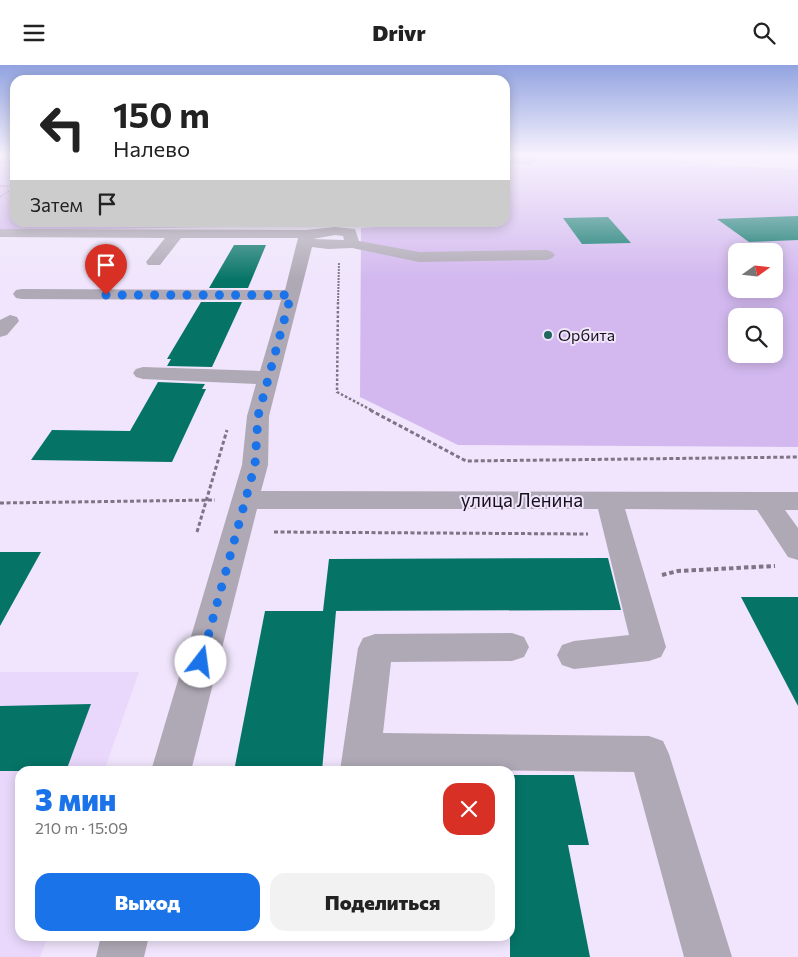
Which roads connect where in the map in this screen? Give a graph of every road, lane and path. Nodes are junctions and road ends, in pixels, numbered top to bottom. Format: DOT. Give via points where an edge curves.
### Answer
graph roads {
  1 [pos="0,233"];
  2 [pos="177,233"];
  3 [pos="348,236"];
  4 [pos="306,238"];
  5 [pos="547,255"];
  6 [pos="154,262"];
  7 [pos="22,295"];
  8 [pos="291,295"];
  9 [pos="143,373"];
  10 [pos="243,377"];
  11 [pos="268,378"];
  12 [pos="798,457"];
  13 [pos="206,500"];
  14 [pos="245,500"];
  15 [pos="609,501"];
  16 [pos="765,501"];
  17 [pos="798,501"];
  18 [pos="0,503"];
  19 [pos="197,532"];
  20 [pos="274,532"];
  21 [pos="618,534"];
  22 [pos="788,558"];
  23 [pos="678,571"];
  24 [pos="512,647"];
  25 [pos="574,655"];
  26 [pos="361,761"];
  27 [pos="172,766"];
  28 [pos="124,941"];
  29 [pos="120,957"];
  30 [pos="708,957"];
  1 -- 2 [label="street"];
  2 -- 4 [label="street"];
  2 -- 6 [label="street"];
  3 -- 4 [label="street"];
  3 -- 5 [label="street" via="419,257"];
  3 -- 12 [label="path" via="337,392 466,461"];
  4 -- 8 [label="street"];
  7 -- 8 [label="street"];
  8 -- 11 [label="street"];
  9 -- 10 [label="street"];
  10 -- 11 [label="street"];
  10 -- 13 [label="path"];
  11 -- 14 [label="street" via="258,416 255,465"];
  13 -- 14 [label="path"];
  13 -- 18 [label="path"];
  13 -- 19 [label="path"];
  14 -- 15 [label="street, улица Ленина"];
  14 -- 27 [label="street"];
  15 -- 16 [label="street, улица Ленина"];
  15 -- 21 [label="street"];
  16 -- 17 [label="street, улица Ленина"];
  16 -- 22 [label="street"];
  20 -- 21 [label="path"];
  21 -- 25 [label="street" via="649,647"];
  22 -- 23 [label="path"];
  24 -- 26 [label="street" via="374,647"];
  26 -- 30 [label="street" via="648,754"];
  28 -- 29 [label="street"];
}
